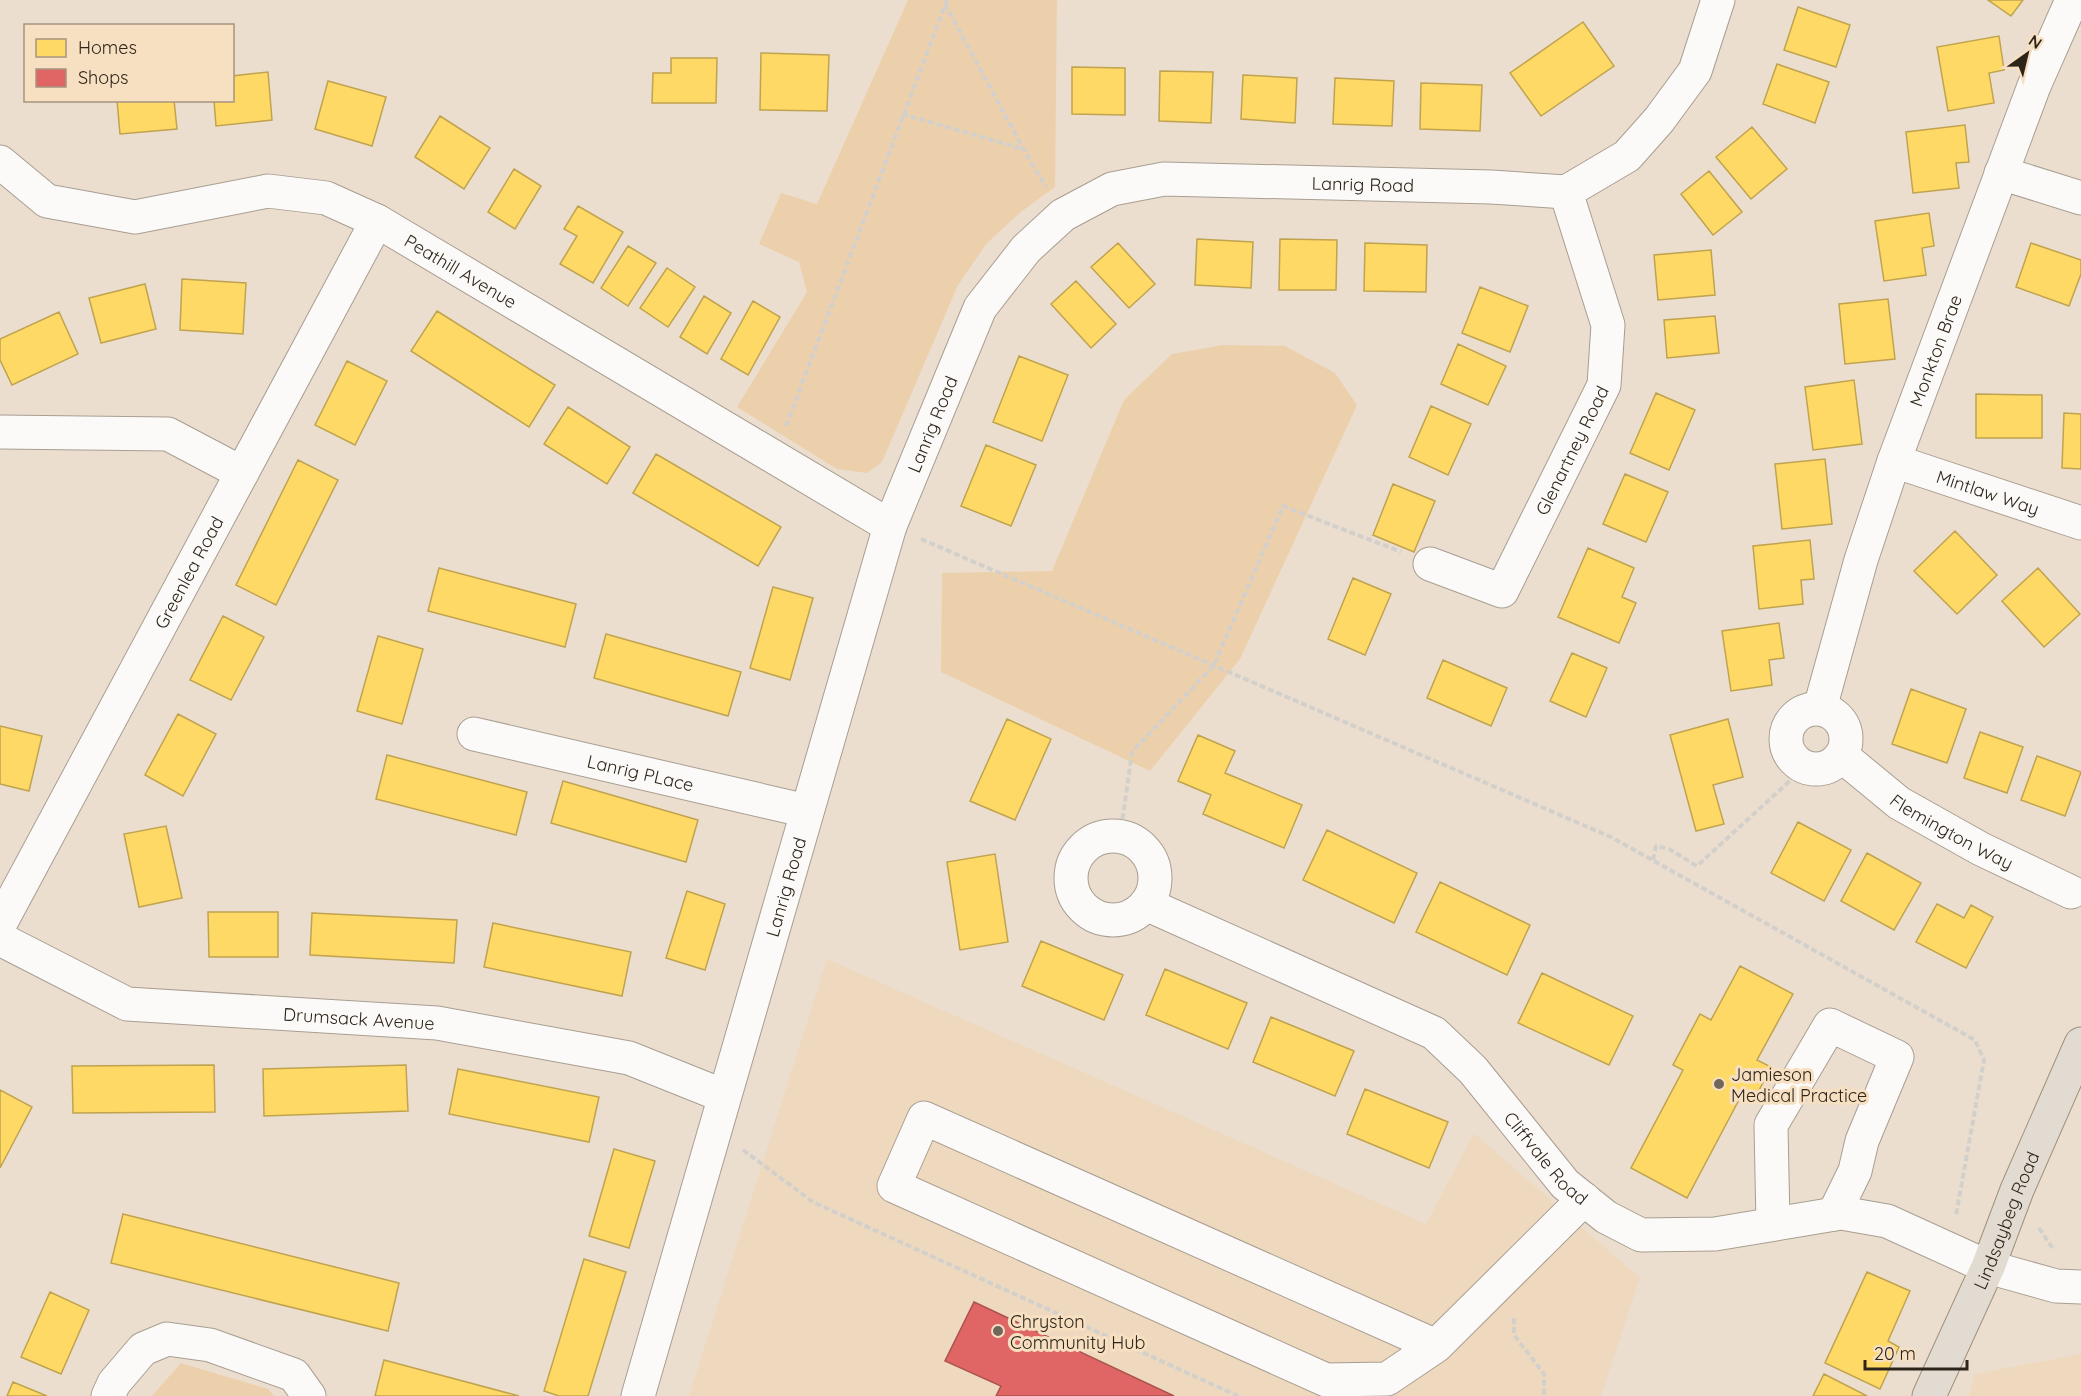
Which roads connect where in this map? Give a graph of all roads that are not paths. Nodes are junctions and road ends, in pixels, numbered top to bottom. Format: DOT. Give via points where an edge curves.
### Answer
graph roads {
  1 [pos="1718,0"];
  2 [pos="2072,0"];
  3 [pos="0,162"];
  4 [pos="2001,173"];
  5 [pos="1566,192"];
  6 [pos="2081,198"];
  7 [pos="377,221"];
  8 [pos="0,432"];
  9 [pos="1894,461"];
  10 [pos="242,474"];
  11 [pos="2081,524"];
  12 [pos="890,526"];
  13 [pos="1430,564"];
  14 [pos="1820,708"];
  15 [pos="474,734"];
  16 [pos="1842,756"];
  17 [pos="807,811"];
  18 [pos="2071,892"];
  19 [pos="1146,904"];
  20 [pos="0,924"];
  21 [pos="0,939"];
  22 [pos="2081,1044"];
  23 [pos="724,1096"];
  24 [pos="1584,1199"];
  25 [pos="1834,1214"];
  26 [pos="1773,1224"];
  27 [pos="1988,1267"];
  28 [pos="2081,1287"];
  29 [pos="1436,1346"];
  30 [pos="108,1396"];
  31 [pos="309,1396"];
  32 [pos="638,1396"];
  33 [pos="1929,1396"];
  1 -- 5 [label="street" via="1695,71 1659,120 1627,156"];
  2 -- 4 [label="street, Monkton Brae"];
  3 -- 7 [label="street, Peathill Avenue" via="48,201 135,217 268,191 326,198"];
  4 -- 6 [label="street"];
  4 -- 9 [label="street, Monkton Brae"];
  5 -- 12 [label="street, Lanrig Road" via="1164,179 1112,189 1063,216 1026,249 980,308"];
  5 -- 13 [label="street, Glenartney Road" via="1608,325 1604,385 1502,591"];
  7 -- 10 [label="street, Greenlea Road"];
  7 -- 12 [label="street, Peathill Avenue"];
  8 -- 10 [label="street" via="168,434"];
  9 -- 11 [label="street, Mintlaw Way"];
  9 -- 14 [label="street, Monkton Brae" via="1861,560"];
  10 -- 20 [label="street, Greenlea Road"];
  12 -- 17 [label="street, Lanrig Road"];
  14 -- 16 [label="street" via="1837,716 1844,725 1847,745"];
  14 -- 16 [label="street" via="1795,717 1786,735 1791,756 1805,767 1821,769"];
  15 -- 17 [label="street, Lanrig PLace"];
  16 -- 18 [label="street, Flemington Way" via="1899,803"];
  17 -- 23 [label="street, Lanrig Road"];
  19 -- 19 [label="street" via="1155,877 1145,850 1134,841 1105,837 1081,851 1071,877 1078,901 1087,911 1111,920 1137,913"];
  19 -- 24 [label="street, Cliffvale Road" via="1434,1033 1473,1070 1565,1184"];
  21 -- 23 [label="street, Drumsack Avenue" via="127,1004 437,1023 629,1058"];
  22 -- 27 [label="main road, Lindsaybeg Road"];
  23 -- 32 [label="street, Lanrig Road"];
  24 -- 26 [label="street, Cliffvale Road" via="1605,1217 1641,1235 1715,1234"];
  24 -- 29 [label="street"];
  25 -- 26 [label="street, Cliffvale Road"];
  25 -- 26 [label="street" via="1855,1171 1897,1058 1830,1025 1772,1125"];
  25 -- 27 [label="street, Cliffvale Road" via="1887,1221"];
  27 -- 28 [label="street, Cliffvale Road" via="2056,1286"];
  27 -- 33 [label="main road, Lindsaybeg Road"];
  29 -- 29 [label="street" via="1387,1379 1326,1380 894,1186 924,1118"];
  30 -- 31 [label="street" via="143,1349 167,1339 210,1345 294,1375"];
}
